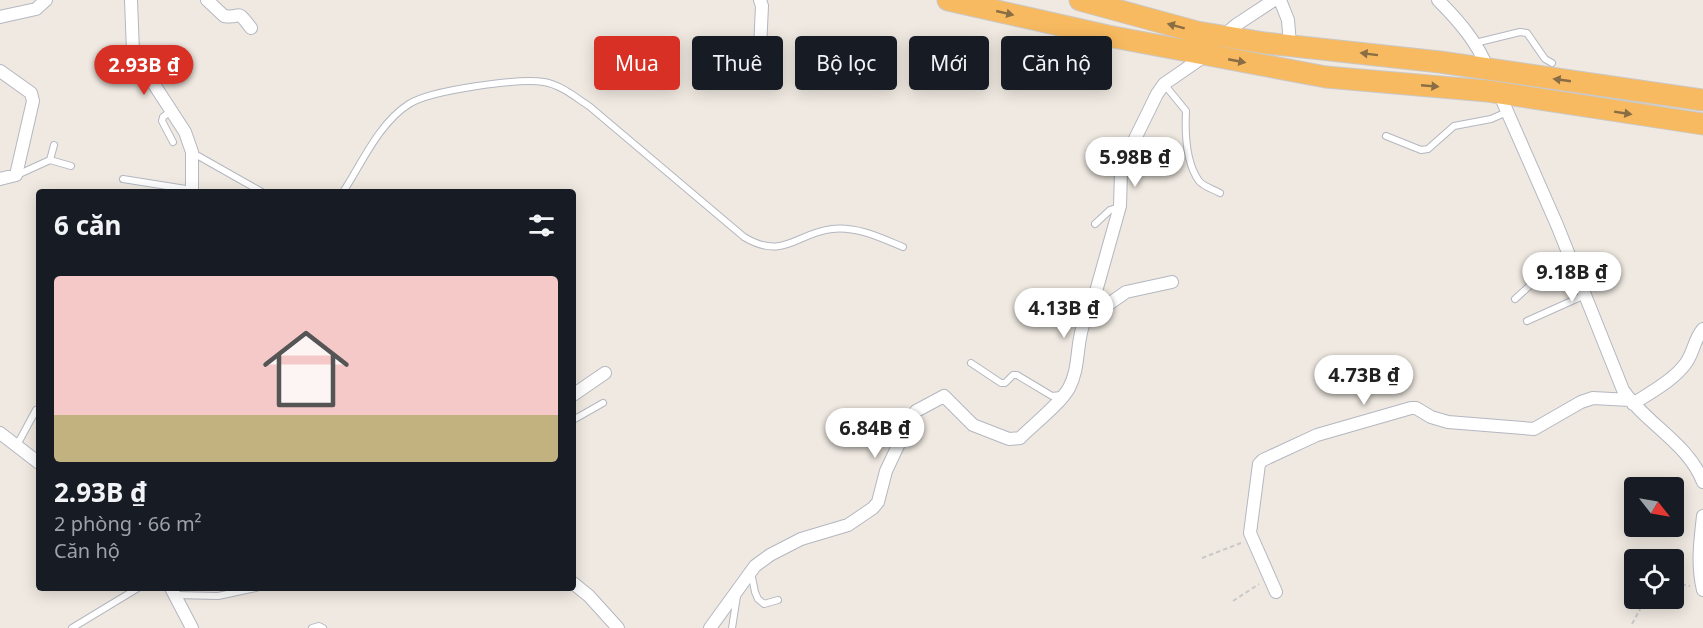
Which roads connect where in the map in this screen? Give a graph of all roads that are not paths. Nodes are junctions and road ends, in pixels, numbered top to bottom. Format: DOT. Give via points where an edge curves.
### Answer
graph roads {
  1 [pos="46,0"];
  2 [pos="131,0"];
  3 [pos="207,0"];
  4 [pos="760,0"];
  5 [pos="948,0"];
  6 [pos="1080,0"];
  7 [pos="1274,0"];
  8 [pos="1280,0"];
  9 [pos="1438,0"];
  10 [pos="0,17"];
  11 [pos="251,28"];
  12 [pos="761,36"];
  13 [pos="1223,36"];
  14 [pos="1475,43"];
  15 [pos="1290,44"];
  16 [pos="1206,55"];
  17 [pos="1552,63"];
  18 [pos="1488,69"];
  19 [pos="0,71"];
  20 [pos="1164,84"];
  21 [pos="1703,100"];
  22 [pos="1503,102"];
  23 [pos="172,111"];
  24 [pos="1703,124"];
  25 [pos="1386,136"];
  26 [pos="173,142"];
  27 [pos="54,144"];
  28 [pos="192,152"];
  29 [pos="50,160"];
  30 [pos="71,166"];
  31 [pos="16,175"];
  32 [pos="0,178"];
  33 [pos="123,179"];
  34 [pos="180,189"];
  35 [pos="192,189"];
  36 [pos="257,189"];
  37 [pos="345,189"];
  38 [pos="1220,193"];
  39 [pos="1120,206"];
  40 [pos="1095,224"];
  41 [pos="903,247"];
  42 [pos="1568,251"];
  43 [pos="1172,282"];
  44 [pos="1585,295"];
  45 [pos="1515,299"];
  46 [pos="1094,304"];
  47 [pos="1527,321"];
  48 [pos="1703,329"];
  49 [pos="1698,349"];
  50 [pos="971,363"];
  51 [pos="605,374"];
  52 [pos="576,393"];
  53 [pos="1064,393"];
  54 [pos="1632,402"];
  55 [pos="603,403"];
  56 [pos="36,410"];
  57 [pos="576,418"];
  58 [pos="0,433"];
  59 [pos="16,445"];
  60 [pos="36,461"];
  61 [pos="1703,482"];
  62 [pos="1703,516"];
  63 [pos="751,571"];
  64 [pos="576,586"];
  65 [pos="1702,588"];
  66 [pos="738,589"];
  67 [pos="133,591"];
  68 [pos="172,591"];
  69 [pos="242,591"];
  70 [pos="1276,592"];
  71 [pos="778,600"];
  72 [pos="72,628"];
  73 [pos="192,628"];
  74 [pos="312,628"];
  75 [pos="323,628"];
  76 [pos="618,628"];
  77 [pos="710,628"];
  78 [pos="732,628"];
  1 -- 10 [label="street" via="36,9"];
  2 -- 23 [label="street" via="134,52"];
  3 -- 11 [label="street" via="224,16 242,15"];
  4 -- 12 [label="street"];
  5 -- 22 [label="highway, one-way" via="1108,36 1326,77"];
  18 -- 6 [label="highway, one-way" via="1209,34"];
  7 -- 13 [label="street"];
  8 -- 15 [label="street" via="1288,20"];
  9 -- 14 [label="street"];
  14 -- 17 [label="lane" via="1527,33"];
  14 -- 18 [label="street"];
  16 -- 20 [label="street"];
  21 -- 18 [label="highway, one-way"];
  19 -- 31 [label="street" via="31,93 33,101"];
  20 -- 38 [label="lane" via="1186,111 1184,133 1200,182"];
  20 -- 39 [label="street" via="1127,154 1121,172"];
  22 -- 24 [label="highway, one-way"];
  22 -- 25 [label="lane" via="1491,118 1454,126 1428,149 1421,150"];
  22 -- 42 [label="street"];
  23 -- 26 [label="lane" via="162,121"];
  23 -- 28 [label="street"];
  27 -- 29 [label="lane"];
  28 -- 35 [label="street"];
  28 -- 36 [label="lane"];
  29 -- 30 [label="lane"];
  29 -- 31 [label="lane"];
  31 -- 32 [label="street"];
  33 -- 34 [label="lane"];
  37 -- 41 [label="lane" via="372,145 410,104 462,87 545,82 589,106 755,243 790,245 830,229 848,229"];
  39 -- 40 [label="lane"];
  39 -- 46 [label="street"];
  42 -- 44 [label="street"];
  42 -- 45 [label="lane"];
  43 -- 46 [label="street" via="1126,292 1103,308"];
  44 -- 47 [label="lane"];
  44 -- 54 [label="street" via="1623,390"];
  46 -- 53 [label="street" via="1081,328 1074,375"];
  48 -- 49 [label="street" via="1694,341"];
  49 -- 54 [label="street" via="1679,372"];
  50 -- 53 [label="lane" via="1000,383 1017,375 1052,396"];
  51 -- 52 [label="street"];
  53 -- 63 [label="street" via="1020,438 1014,439 973,425 944,396 916,411 886,471 873,508 848,525 789,544"];
  54 -- 61 [label="street" via="1687,455"];
  54 -- 70 [label="street" via="1593,398 1534,429 1448,422 1411,408 1317,435 1263,460 1259,464 1250,533"];
  55 -- 57 [label="lane"];
  56 -- 59 [label="lane"];
  58 -- 59 [label="street"];
  59 -- 60 [label="street"];
  62 -- 65 [label="street" via="1699,545"];
  63 -- 66 [label="street"];
  63 -- 71 [label="lane" via="758,599 764,604"];
  64 -- 76 [label="street"];
  66 -- 77 [label="street"];
  66 -- 78 [label="lane"];
  67 -- 72 [label="lane"];
  68 -- 69 [label="lane" via="218,596"];
  68 -- 73 [label="street"];
  74 -- 75 [label="lane"];
}
